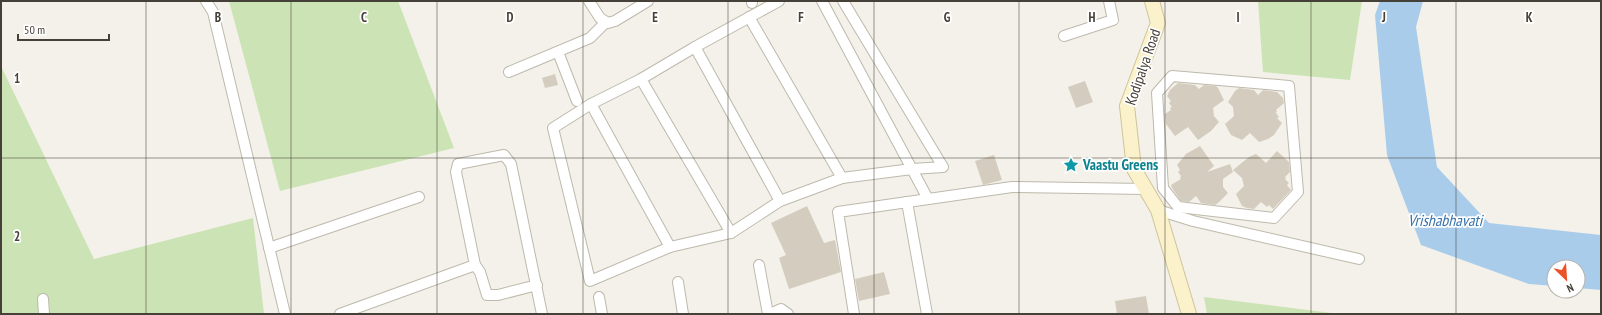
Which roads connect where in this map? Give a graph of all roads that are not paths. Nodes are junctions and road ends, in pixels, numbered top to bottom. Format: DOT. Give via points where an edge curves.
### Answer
graph roads {
  1 [pos="206,1"];
  2 [pos="589,1"];
  3 [pos="648,1"];
  4 [pos="779,1"];
  5 [pos="822,1"];
  6 [pos="843,1"];
  7 [pos="1109,1"];
  8 [pos="1152,1"];
  9 [pos="749,17"];
  10 [pos="606,22"];
  11 [pos="1064,36"];
  12 [pos="695,47"];
  13 [pos="558,52"];
  14 [pos="509,72"];
  15 [pos="641,79"];
  16 [pos="577,101"];
  17 [pos="591,104"];
  18 [pos="912,169"];
  19 [pos="842,178"];
  20 [pos="1163,188"];
  21 [pos="1146,189"];
  22 [pos="420,197"];
  23 [pos="928,199"];
  24 [pos="780,201"];
  25 [pos="907,202"];
  26 [pos="1158,210"];
  27 [pos="731,233"];
  28 [pos="670,247"];
  29 [pos="269,248"];
  30 [pos="1359,259"];
  31 [pos="476,265"];
  32 [pos="759,265"];
  33 [pos="678,282"];
  34 [pos="537,285"];
  35 [pos="599,297"];
  36 [pos="43,299"];
  37 [pos="44,314"];
  38 [pos="285,314"];
  39 [pos="340,314"];
  40 [pos="542,314"];
  41 [pos="602,314"];
  42 [pos="683,314"];
  43 [pos="769,314"];
  44 [pos="788,314"];
  45 [pos="854,314"];
  46 [pos="927,314"];
  47 [pos="1189,314"];
  1 -- 29 [label="street" via="213,12"];
  2 -- 10 [label="street" via="600,18"];
  3 -- 10 [label="street" via="615,21"];
  4 -- 9 [label="street"];
  5 -- 18 [label="street"];
  6 -- 18 [label="street" via="943,167"];
  7 -- 11 [label="street" via="1113,20"];
  8 -- 21 [label="main road, Kodipalya Road" via="1158,23 1127,106 1134,169"];
  9 -- 12 [label="street"];
  9 -- 19 [label="street"];
  10 -- 13 [label="street" via="590,38"];
  12 -- 15 [label="street"];
  12 -- 24 [label="street"];
  13 -- 14 [label="street"];
  13 -- 16 [label="street"];
  15 -- 17 [label="street"];
  15 -- 27 [label="street"];
  17 -- 28 [label="street"];
  17 -- 28 [label="street" via="553,128 590,281"];
  18 -- 19 [label="street"];
  18 -- 23 [label="street"];
  19 -- 24 [label="street"];
  20 -- 20 [label="street" via="1157,93 1172,76 1289,86 1298,192 1274,218 1178,206"];
  21 -- 23 [label="street" via="1012,187"];
  21 -- 26 [label="main road, Kodipalya Road"];
  22 -- 29 [label="street"];
  23 -- 25 [label="street"];
  24 -- 27 [label="street"];
  25 -- 45 [label="street" via="838,212"];
  25 -- 46 [label="street"];
  26 -- 30 [label="street" via="1193,221"];
  26 -- 47 [label="main road, Kodipalya Road"];
  27 -- 28 [label="street"];
  29 -- 38 [label="street"];
  31 -- 34 [label="street" via="487,295 498,295"];
  31 -- 34 [label="street" via="456,172 458,164 504,155 511,164"];
  31 -- 39 [label="street"];
  32 -- 43 [label="street"];
  33 -- 42 [label="street"];
  34 -- 40 [label="street"];
  35 -- 41 [label="street"];
  36 -- 37 [label="street"];
  43 -- 44 [label="street" via="781,309"];
}
